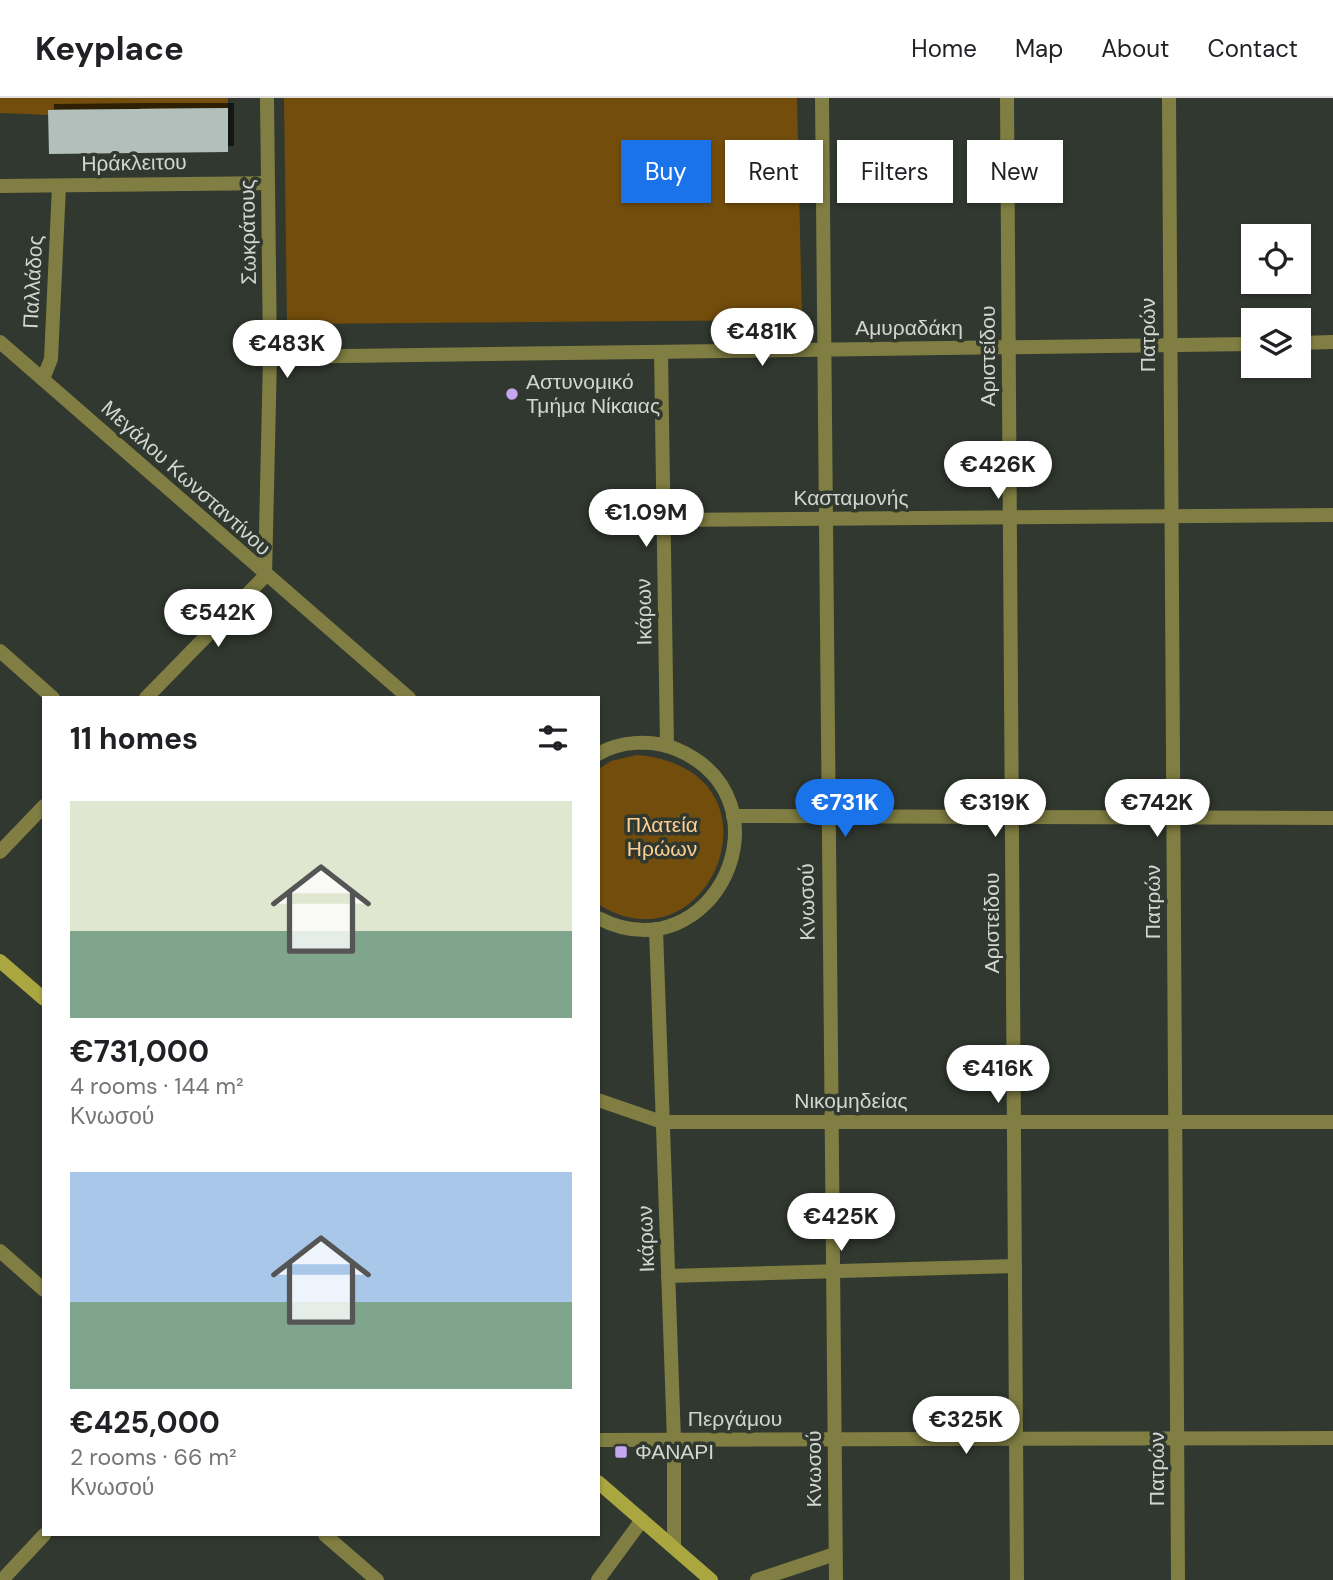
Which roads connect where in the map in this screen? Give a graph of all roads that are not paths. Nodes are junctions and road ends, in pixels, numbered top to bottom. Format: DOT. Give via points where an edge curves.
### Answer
graph roads {
  1 [pos="267,98"];
  2 [pos="822,98"];
  3 [pos="1007,98"];
  4 [pos="1170,98"];
  5 [pos="268,183"];
  6 [pos="0,186"];
  7 [pos="59,186"];
  8 [pos="0,342"];
  9 [pos="1333,342"];
  10 [pos="1311,343"];
  11 [pos="1241,344"];
  12 [pos="1169,346"];
  13 [pos="1009,348"];
  14 [pos="826,350"];
  15 [pos="661,352"];
  16 [pos="270,357"];
  17 [pos="43,379"];
  18 [pos="1333,515"];
  19 [pos="1172,516"];
  20 [pos="1010,518"];
  21 [pos="664,520"];
  22 [pos="824,520"];
  23 [pos="265,576"];
  24 [pos="0,651"];
  25 [pos="52,696"];
  26 [pos="148,696"];
  27 [pos="407,696"];
  28 [pos="667,746"];
  29 [pos="600,753"];
  30 [pos="42,808"];
  31 [pos="733,816"];
  32 [pos="827,818"];
  33 [pos="1333,818"];
  34 [pos="1012,819"];
  35 [pos="1174,819"];
  36 [pos="0,852"];
  37 [pos="600,919"];
  38 [pos="656,929"];
  39 [pos="0,961"];
  40 [pos="42,997"];
  41 [pos="600,1101"];
  42 [pos="663,1122"];
  43 [pos="831,1122"];
  44 [pos="1014,1122"];
  45 [pos="1174,1122"];
  46 [pos="1333,1122"];
  47 [pos="0,1251"];
  48 [pos="1015,1266"];
  49 [pos="833,1271"];
  50 [pos="668,1276"];
  51 [pos="42,1288"];
  52 [pos="1178,1438"];
  53 [pos="1333,1438"];
  54 [pos="835,1439"];
  55 [pos="1016,1439"];
  56 [pos="600,1440"];
  57 [pos="674,1440"];
  58 [pos="600,1484"];
  59 [pos="642,1520"];
  60 [pos="43,1536"];
  61 [pos="326,1536"];
  62 [pos="674,1547"];
  63 [pos="835,1554"];
  64 [pos="2,1580"];
  65 [pos="377,1580"];
  66 [pos="597,1580"];
  67 [pos="711,1580"];
  68 [pos="757,1580"];
  69 [pos="836,1580"];
  70 [pos="1017,1580"];
  71 [pos="1178,1580"];
  1 -- 5 [label="street, Σωκράτους"];
  2 -- 14 [label="street, Κνωσού"];
  3 -- 13 [label="street, Αριστείδου"];
  4 -- 12 [label="street, Πατρών"];
  5 -- 7 [label="street, Ηράκλειτου"];
  5 -- 16 [label="street, Σωκράτους"];
  6 -- 7 [label="street, Ηράκλειτου"];
  7 -- 17 [label="street, Παλλάδος" via="51,359"];
  8 -- 17 [label="street, Μεγάλου Κωνσταντίνου"];
  9 -- 10 [label="street"];
  11 -- 12 [label="street, Αμυραδάκη"];
  12 -- 13 [label="street, Αμυραδάκη"];
  12 -- 19 [label="street, Πατρών"];
  13 -- 14 [label="street, Αμυραδάκη"];
  13 -- 20 [label="street, Αριστείδου"];
  14 -- 15 [label="street, Αμυραδάκη"];
  14 -- 22 [label="street, Κνωσού"];
  15 -- 16 [label="street, Αμυραδάκη"];
  15 -- 21 [label="street, Ικάρων"];
  16 -- 23 [label="street, Σωκράτους"];
  17 -- 23 [label="street, Μεγάλου Κωνσταντίνου"];
  18 -- 19 [label="street, Κασταμονής"];
  19 -- 20 [label="street, Κασταμονής"];
  19 -- 35 [label="street, Πατρών"];
  20 -- 22 [label="street, Κασταμονής"];
  20 -- 34 [label="street, Αριστείδου"];
  21 -- 22 [label="street, Κασταμονής"];
  21 -- 28 [label="street, Ικάρων"];
  22 -- 32 [label="street, Κνωσού"];
  23 -- 26 [label="street"];
  23 -- 27 [label="street, Μεγάλου Κωνσταντίνου"];
  24 -- 25 [label="street"];
  28 -- 29 [label="street" via="636,743"];
  28 -- 31 [label="street" via="690,755 710,771 725,792"];
  30 -- 36 [label="street"];
  31 -- 32 [label="street"];
  31 -- 38 [label="street" via="736,838 725,880 712,898 677,923"];
  32 -- 34 [label="street"];
  32 -- 43 [label="street, Κνωσού"];
  33 -- 35 [label="street"];
  34 -- 35 [label="street"];
  34 -- 44 [label="street, Αριστείδου"];
  35 -- 45 [label="street, Πατρών"];
  37 -- 38 [label="street" via="633,929"];
  38 -- 42 [label="street, Ικάρων"];
  39 -- 40 [label="main road"];
  41 -- 42 [label="street, Νικομηδείας"];
  42 -- 43 [label="street, Νικομηδείας"];
  42 -- 50 [label="street, Ικάρων"];
  43 -- 44 [label="street, Νικομηδείας"];
  43 -- 49 [label="street, Κνωσού"];
  44 -- 45 [label="street, Νικομηδείας"];
  44 -- 48 [label="street, Αριστείδου"];
  45 -- 46 [label="street, Νικομηδείας"];
  45 -- 52 [label="street, Πατρών"];
  47 -- 51 [label="street"];
  48 -- 49 [label="street"];
  48 -- 55 [label="street, Αριστείδου"];
  49 -- 50 [label="street"];
  49 -- 54 [label="street, Κνωσού"];
  50 -- 57 [label="street, Ικάρων"];
  52 -- 53 [label="street, Περγάμου"];
  52 -- 55 [label="street, Περγάμου"];
  52 -- 71 [label="street, Πατρών"];
  54 -- 55 [label="street, Περγάμου"];
  54 -- 57 [label="street, Περγάμου"];
  54 -- 63 [label="street, Κνωσού"];
  55 -- 70 [label="street, Αριστείδου"];
  56 -- 57 [label="street, Περγάμου"];
  57 -- 62 [label="street, Ικάρων"];
  58 -- 59 [label="main road"];
  59 -- 62 [label="main road"];
  59 -- 66 [label="street"];
  60 -- 64 [label="street"];
  61 -- 65 [label="street"];
  62 -- 67 [label="main road"];
  63 -- 68 [label="street"];
  63 -- 69 [label="street, Κνωσού"];
}
